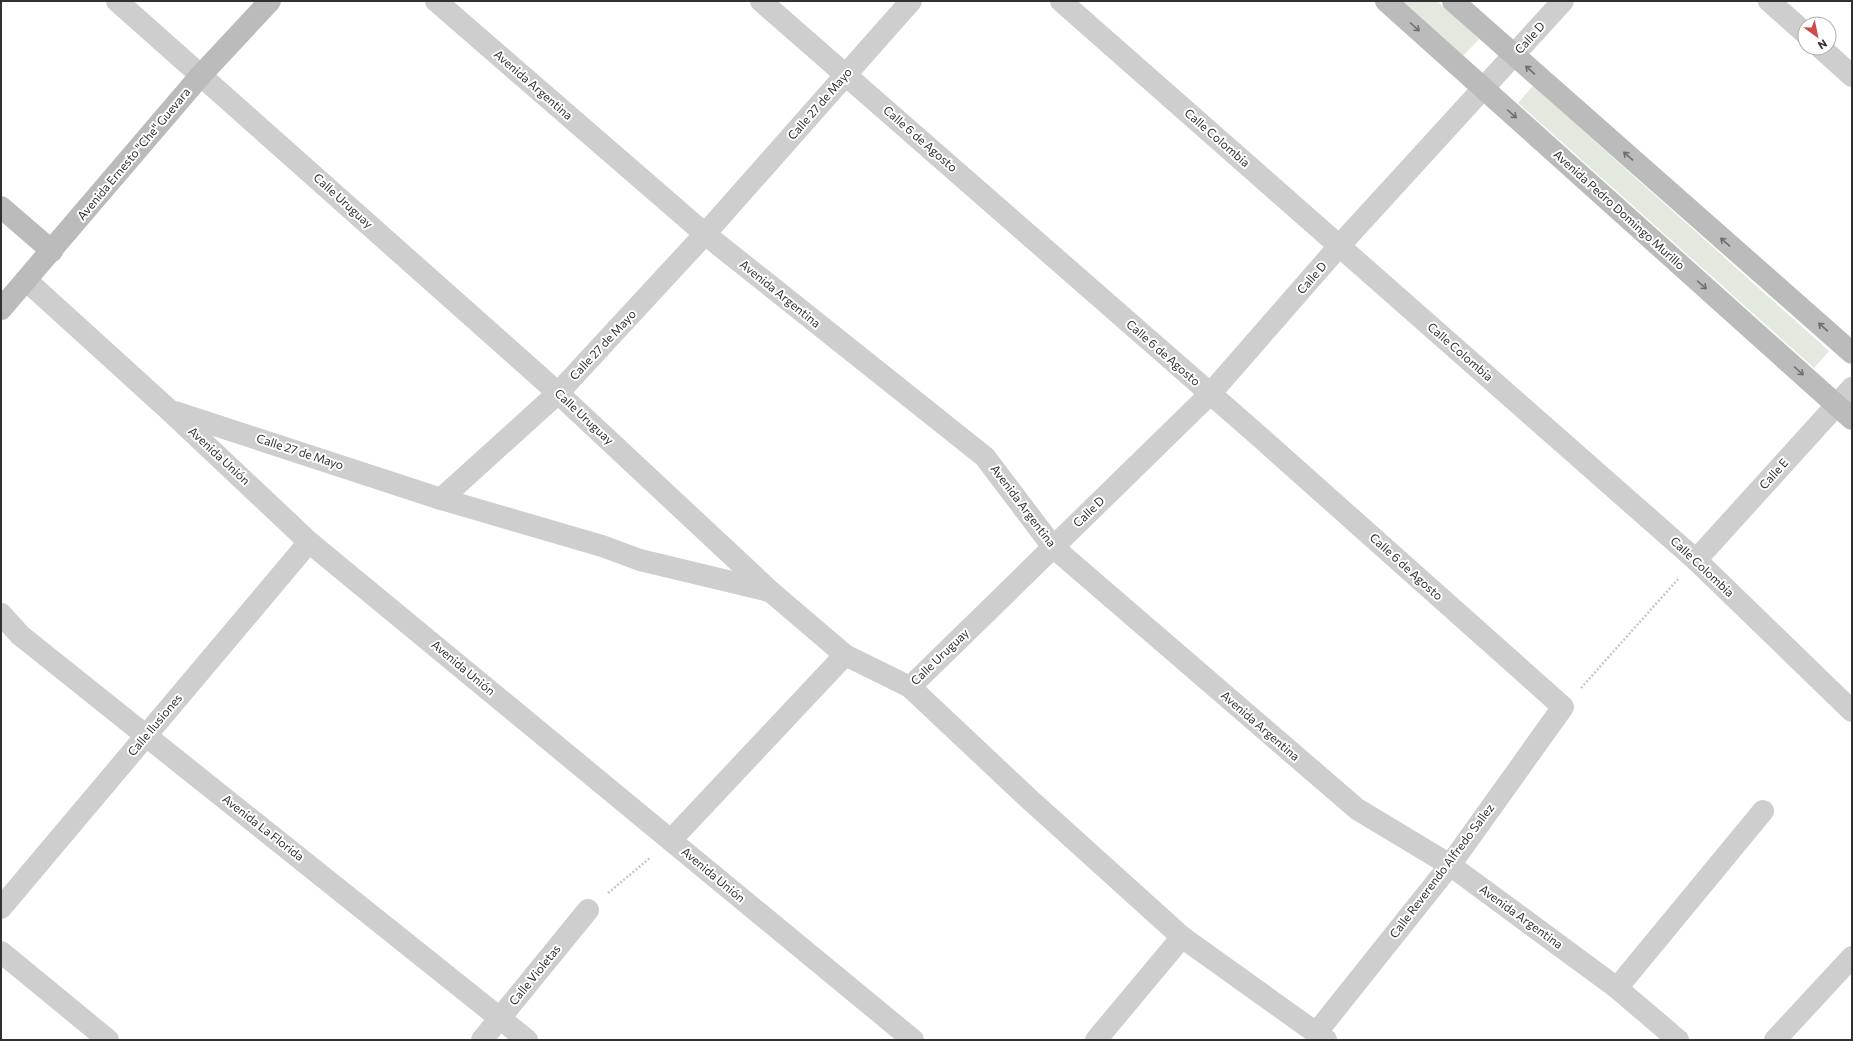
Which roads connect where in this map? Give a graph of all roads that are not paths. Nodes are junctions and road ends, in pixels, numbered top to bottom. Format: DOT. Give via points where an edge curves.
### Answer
graph roads {
  1 [pos="117,1"];
  2 [pos="270,1"];
  3 [pos="436,1"];
  4 [pos="761,1"];
  5 [pos="911,1"];
  6 [pos="1061,1"];
  7 [pos="1386,1"];
  8 [pos="1453,1"];
  9 [pos="1563,1"];
  10 [pos="1769,1"];
  11 [pos="1797,26"];
  12 [pos="1514,55"];
  13 [pos="1830,56"];
  14 [pos="846,74"];
  15 [pos="201,75"];
  16 [pos="1852,76"];
  17 [pos="1483,88"];
  18 [pos="1,207"];
  19 [pos="705,234"];
  20 [pos="1340,246"];
  21 [pos="52,251"];
  22 [pos="26,281"];
  23 [pos="1,309"];
  24 [pos="1852,353"];
  25 [pos="1852,388"];
  26 [pos="558,393"];
  27 [pos="1210,394"];
  28 [pos="169,410"];
  29 [pos="1844,412"];
  30 [pos="441,499"];
  31 [pos="309,542"];
  32 [pos="1053,547"];
  33 [pos="1696,560"];
  34 [pos="770,591"];
  35 [pos="1,614"];
  36 [pos="845,655"];
  37 [pos="910,688"];
  38 [pos="1563,708"];
  39 [pos="1852,711"];
  40 [pos="146,736"];
  41 [pos="1763,811"];
  42 [pos="671,840"];
  43 [pos="1450,865"];
  44 [pos="1,908"];
  45 [pos="588,910"];
  46 [pos="1182,937"];
  47 [pos="1,952"];
  48 [pos="1852,957"];
  49 [pos="1617,988"];
  50 [pos="500,1017"];
  51 [pos="1321,1036"];
  52 [pos="108,1040"];
  53 [pos="482,1040"];
  54 [pos="527,1040"];
  55 [pos="913,1040"];
  56 [pos="1096,1040"];
  57 [pos="1678,1040"];
  58 [pos="1775,1040"];
  1 -- 15 [label="street, Calle Uruguay"];
  2 -- 15 [label="main road, Avenida Ernesto \"Che\" Guevara"];
  3 -- 19 [label="street, Avenida Argentina"];
  4 -- 14 [label="street, Calle 6 de Agosto"];
  5 -- 14 [label="street, Calle 27 de Mayo"];
  6 -- 20 [label="street, Calle Colombia"];
  7 -- 17 [label="main road, Avenida Pedro Domingo Murillo, one-way"];
  8 -- 12 [label="main road"];
  9 -- 12 [label="street, Calle D"];
  10 -- 11 [label="street"];
  12 -- 17 [label="street, Calle D"];
  24 -- 12 [label="main road, one-way"];
  13 -- 16 [label="street"];
  14 -- 19 [label="street, Calle 27 de Mayo"];
  14 -- 27 [label="street, Calle 6 de Agosto"];
  15 -- 21 [label="main road, Avenida Ernesto \"Che\" Guevara"];
  15 -- 26 [label="street, Calle Uruguay"];
  17 -- 20 [label="street, Calle D"];
  17 -- 29 [label="main road, Avenida Pedro Domingo Murillo, one-way"];
  18 -- 21 [label="main road"];
  19 -- 26 [label="street, Calle 27 de Mayo"];
  19 -- 32 [label="street, Avenida Argentina" via="985,457"];
  20 -- 27 [label="street, Calle D"];
  20 -- 33 [label="street, Calle Colombia"];
  21 -- 22 [label="main road, Avenida Ernesto \"Che\" Guevara"];
  22 -- 23 [label="main road, Avenida Ernesto \"Che\" Guevara"];
  22 -- 28 [label="street, Avenida Unión"];
  25 -- 29 [label="street, Calle E"];
  26 -- 30 [label="street, Calle 27 de Mayo"];
  26 -- 34 [label="street, Calle Uruguay"];
  27 -- 32 [label="street, Calle D"];
  27 -- 38 [label="street, Calle 6 de Agosto"];
  28 -- 30 [label="street, Calle 27 de Mayo"];
  28 -- 31 [label="street, Avenida Unión"];
  29 -- 33 [label="street, Calle E"];
  30 -- 34 [label="street" via="602,546 640,560"];
  31 -- 40 [label="street, Calle Ilusiones"];
  31 -- 42 [label="street, Avenida Unión"];
  32 -- 37 [label="street, Calle Uruguay"];
  32 -- 43 [label="street, Avenida Argentina" via="1357,809"];
  33 -- 39 [label="street, Calle Colombia"];
  34 -- 36 [label="street, Calle Uruguay"];
  35 -- 40 [label="street, Avenida La Florida" via="20,635"];
  36 -- 37 [label="street, Calle Uruguay"];
  36 -- 42 [label="street"];
  37 -- 46 [label="street"];
  38 -- 43 [label="street, Calle Reverendo Alfredo Sallez"];
  40 -- 44 [label="street, Calle Ilusiones"];
  40 -- 50 [label="street, Avenida La Florida"];
  41 -- 49 [label="street"];
  42 -- 55 [label="street, Avenida Unión"];
  43 -- 49 [label="street, Avenida Argentina"];
  43 -- 51 [label="street, Calle Reverendo Alfredo Sallez"];
  45 -- 50 [label="street, Calle Violetas"];
  46 -- 51 [label="street"];
  46 -- 56 [label="street"];
  47 -- 52 [label="street"];
  48 -- 58 [label="street"];
  49 -- 57 [label="street, Avenida Argentina"];
  50 -- 53 [label="street, Calle Violetas"];
  50 -- 54 [label="street, Avenida La Florida"];
}
